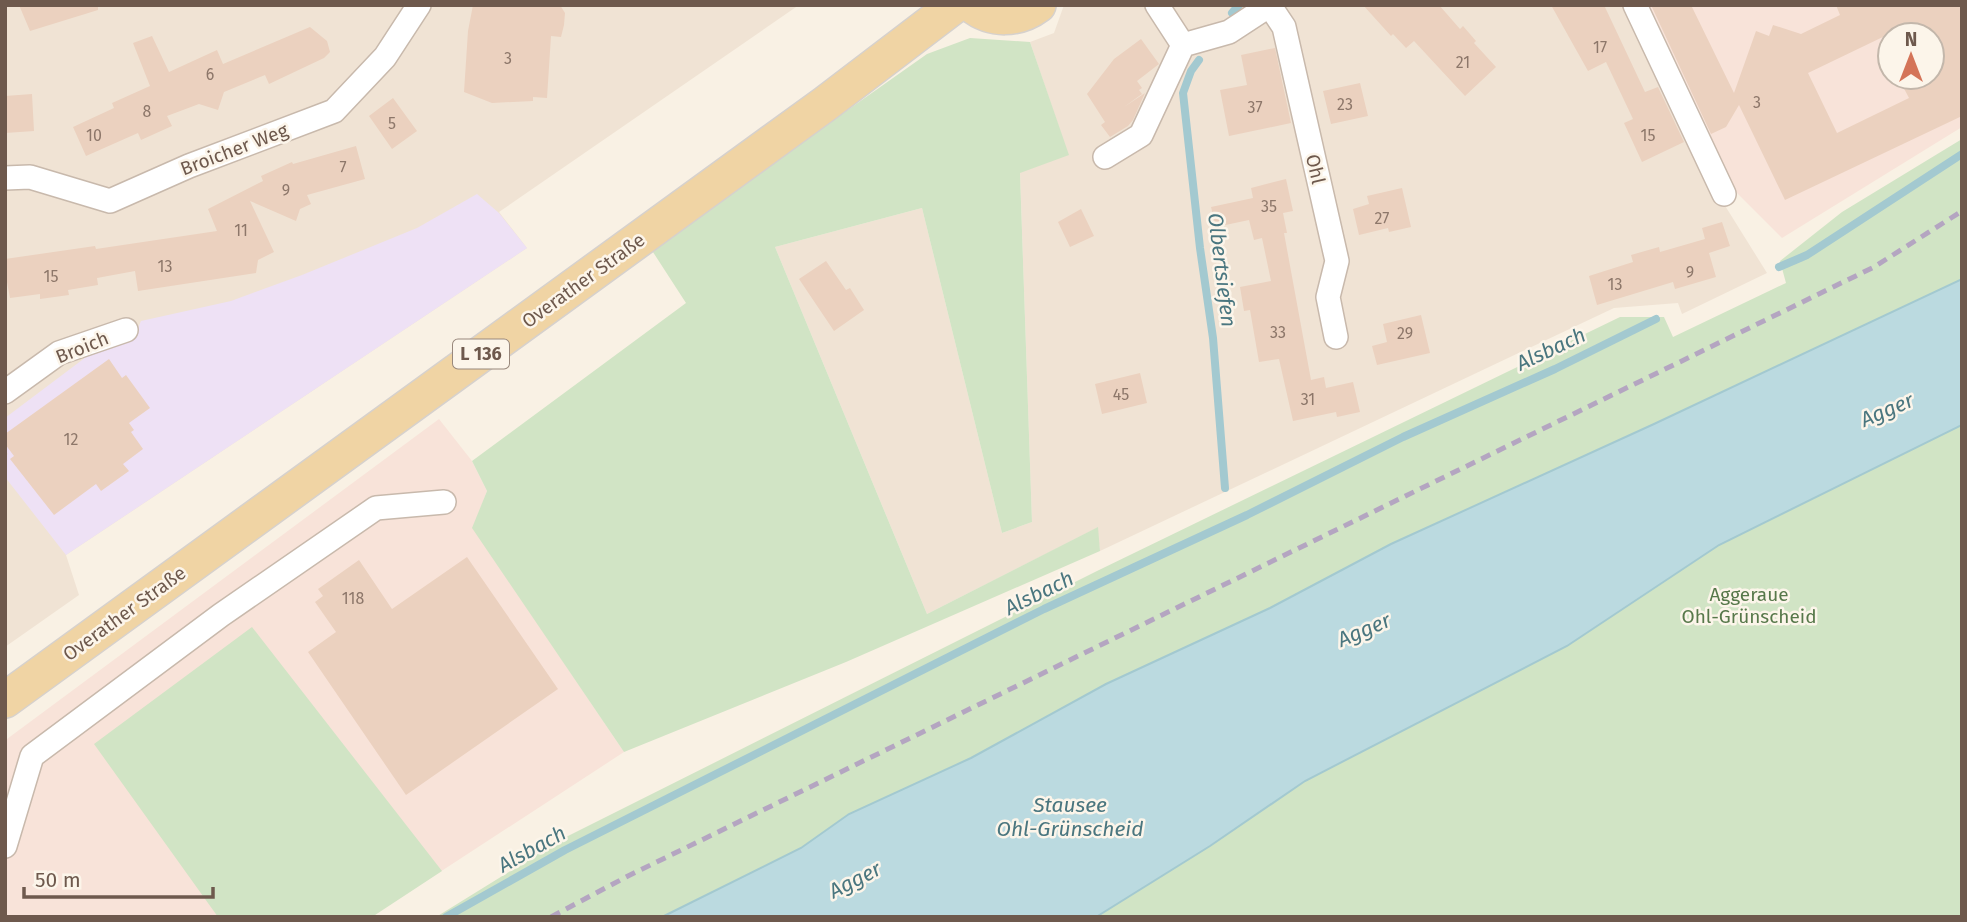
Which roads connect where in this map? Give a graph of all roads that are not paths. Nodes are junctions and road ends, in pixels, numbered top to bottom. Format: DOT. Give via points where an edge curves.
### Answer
graph roads {
  1 [pos="419,5"];
  2 [pos="955,5"];
  3 [pos="972,5"];
  4 [pos="1038,5"];
  5 [pos="1157,5"];
  6 [pos="1635,5"];
  7 [pos="1270,6"];
  8 [pos="1182,45"];
  9 [pos="1105,157"];
  10 [pos="5,178"];
  11 [pos="1724,194"];
  12 [pos="126,330"];
  13 [pos="1336,337"];
  14 [pos="5,392"];
  15 [pos="444,502"];
  16 [pos="5,699"];
  17 [pos="5,846"];
  1 -- 10 [label="street, Broicher Weg" via="385,57 334,111 110,201 30,177"];
  2 -- 16 [label="main road, Overather Straße / L 136"];
  3 -- 4 [label="main road" via="1006,18"];
  5 -- 8 [label="street"];
  6 -- 11 [label="street"];
  7 -- 8 [label="street, Ohl" via="1229,32"];
  7 -- 13 [label="street, Ohl" via="1284,27 1337,261 1328,297"];
  8 -- 9 [label="street" via="1141,135"];
  12 -- 14 [label="street, Broich" via="59,353"];
  15 -- 17 [label="street" via="376,508 221,615 32,756"];
}
